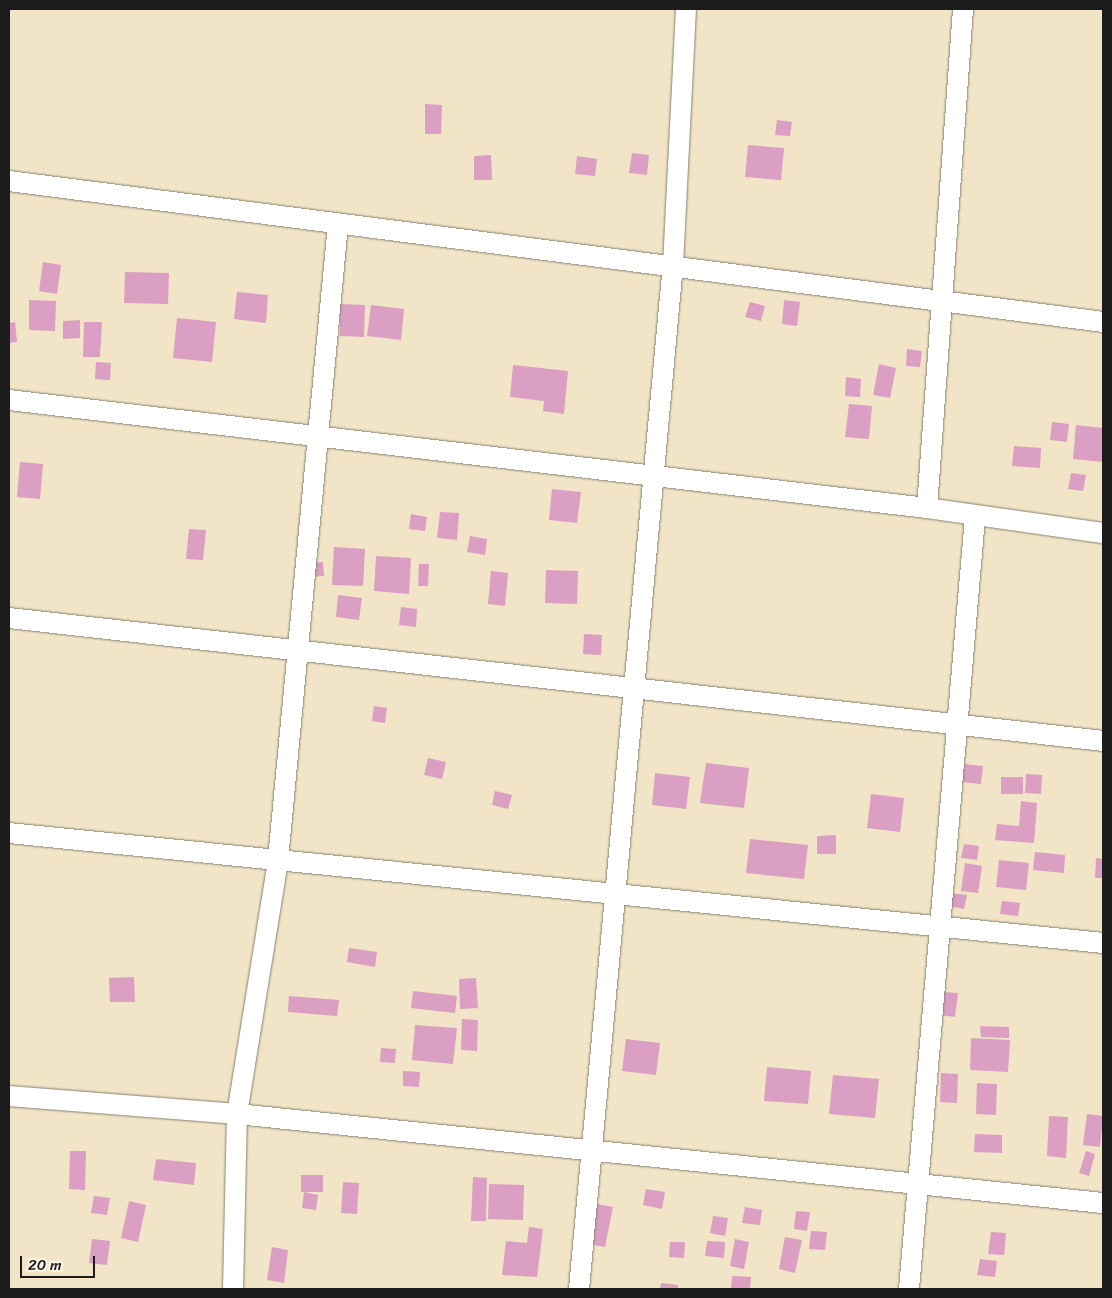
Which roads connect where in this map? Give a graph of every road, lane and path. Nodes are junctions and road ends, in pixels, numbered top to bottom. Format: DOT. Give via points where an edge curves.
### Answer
graph roads {
  1 [pos="686,9"];
  2 [pos="963,9"];
  3 [pos="9,181"];
  4 [pos="338,224"];
  5 [pos="673,265"];
  6 [pos="945,301"];
  7 [pos="1103,322"];
  8 [pos="9,400"];
  9 [pos="316,436"];
  10 [pos="655,476"];
  11 [pos="927,508"];
  12 [pos="975,517"];
  13 [pos="1103,533"];
  14 [pos="9,618"];
  15 [pos="296,651"];
  16 [pos="634,690"];
  17 [pos="955,721"];
  18 [pos="1103,741"];
  19 [pos="9,833"];
  20 [pos="278,860"];
  21 [pos="614,894"];
  22 [pos="938,925"];
  23 [pos="1103,943"];
  24 [pos="9,1096"];
  25 [pos="237,1114"];
  26 [pos="590,1151"];
  27 [pos="917,1187"];
  28 [pos="1103,1203"];
  29 [pos="233,1289"];
  30 [pos="579,1289"];
  31 [pos="909,1289"];
  1 -- 5 [label="street"];
  2 -- 6 [label="street"];
  3 -- 4 [label="street"];
  4 -- 5 [label="street"];
  4 -- 9 [label="street"];
  5 -- 6 [label="street"];
  5 -- 10 [label="street"];
  6 -- 7 [label="street"];
  6 -- 11 [label="street"];
  8 -- 9 [label="street"];
  9 -- 10 [label="street"];
  9 -- 15 [label="street"];
  10 -- 11 [label="street"];
  10 -- 16 [label="street"];
  11 -- 12 [label="street"];
  12 -- 13 [label="street"];
  12 -- 17 [label="street"];
  14 -- 15 [label="street"];
  15 -- 16 [label="street"];
  15 -- 20 [label="street"];
  16 -- 17 [label="street"];
  16 -- 21 [label="street"];
  17 -- 18 [label="street"];
  17 -- 22 [label="street"];
  19 -- 20 [label="street"];
  20 -- 21 [label="street"];
  20 -- 25 [label="street"];
  21 -- 22 [label="street"];
  21 -- 26 [label="street"];
  22 -- 23 [label="street"];
  22 -- 27 [label="street"];
  24 -- 25 [label="street"];
  25 -- 26 [label="street"];
  25 -- 29 [label="street"];
  26 -- 27 [label="street"];
  26 -- 30 [label="street"];
  27 -- 28 [label="street"];
  27 -- 31 [label="street"];
}
